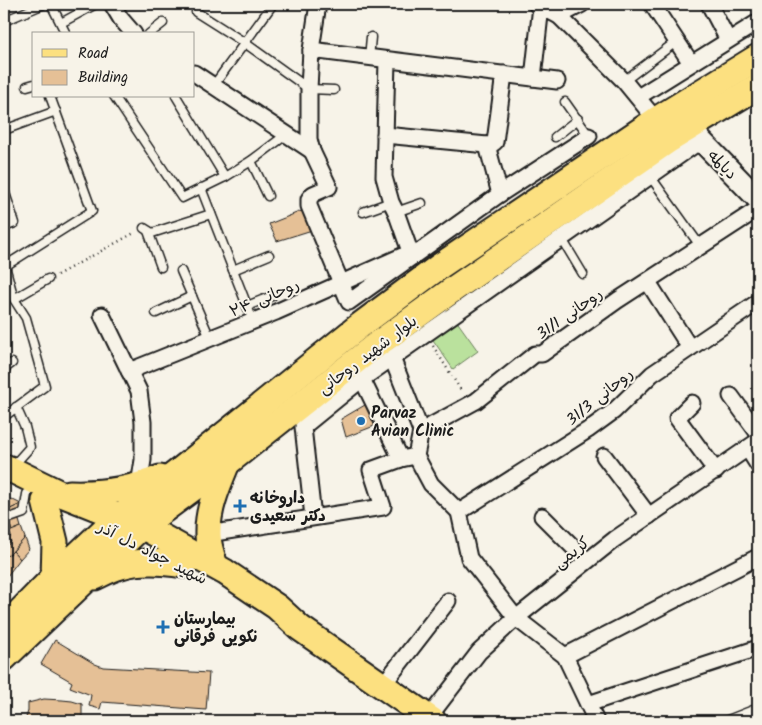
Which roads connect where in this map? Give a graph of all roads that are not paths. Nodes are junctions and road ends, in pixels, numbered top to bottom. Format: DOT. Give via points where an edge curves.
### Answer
graph roads {
  1 [pos="44,4"];
  2 [pos="50,4"];
  3 [pos="96,4"];
  4 [pos="112,4"];
  5 [pos="273,4"];
  6 [pos="318,4"];
  7 [pos="582,4"];
  8 [pos="652,4"];
  9 [pos="709,4"];
  10 [pos="539,5"];
  11 [pos="196,12"];
  12 [pos="559,16"];
  13 [pos="4,21"];
  14 [pos="758,22"];
  15 [pos="61,23"];
  16 [pos="163,23"];
  17 [pos="65,32"];
  18 [pos="132,32"];
  19 [pos="152,32"];
  20 [pos="371,37"];
  21 [pos="728,40"];
  22 [pos="677,41"];
  23 [pos="245,43"];
  24 [pos="311,50"];
  25 [pos="758,57"];
  26 [pos="369,58"];
  27 [pos="387,60"];
  28 [pos="691,63"];
  29 [pos="195,73"];
  30 [pos="504,74"];
  31 [pos="533,78"];
  32 [pos="557,81"];
  33 [pos="624,81"];
  34 [pos="214,85"];
  35 [pos="758,86"];
  36 [pos="309,89"];
  37 [pos="334,90"];
  38 [pos="638,97"];
  39 [pos="51,98"];
  40 [pos="115,98"];
  41 [pos="177,98"];
  42 [pos="565,102"];
  43 [pos="56,111"];
  44 [pos="578,120"];
  45 [pos="656,120"];
  46 [pos="4,130"];
  47 [pos="287,134"];
  48 [pos="694,134"];
  49 [pos="385,135"];
  50 [pos="590,136"];
  51 [pos="555,137"];
  52 [pos="486,145"];
  53 [pos="312,151"];
  54 [pos="251,161"];
  55 [pos="650,176"];
  56 [pos="225,178"];
  57 [pos="201,188"];
  58 [pos="4,190"];
  59 [pos="500,194"];
  60 [pos="268,196"];
  61 [pos="758,199"];
  62 [pos="422,203"];
  63 [pos="394,207"];
  64 [pos="758,209"];
  65 [pos="363,212"];
  66 [pos="211,214"];
  67 [pos="4,227"];
  68 [pos="562,239"];
  69 [pos="701,247"];
  70 [pos="269,255"];
  71 [pos="411,255"];
  72 [pos="4,262"];
  73 [pos="161,267"];
  74 [pos="233,270"];
  75 [pos="181,271"];
  76 [pos="583,274"];
  77 [pos="48,279"];
  78 [pos="648,282"];
  79 [pos="341,283"];
  80 [pos="192,296"];
  81 [pos="272,296"];
  82 [pos="14,299"];
  83 [pos="758,302"];
  84 [pos="247,306"];
  85 [pos="156,313"];
  86 [pos="102,315"];
  87 [pos="253,321"];
  88 [pos="210,338"];
  89 [pos="690,348"];
  90 [pos="392,358"];
  91 [pos="12,363"];
  92 [pos="4,369"];
  93 [pos="129,371"];
  94 [pos="362,379"];
  95 [pos="731,396"];
  96 [pos="692,403"];
  97 [pos="16,407"];
  98 [pos="5,413"];
  99 [pos="421,431"];
  100 [pos="758,433"];
  101 [pos="245,434"];
  102 [pos="753,445"];
  103 [pos="416,456"];
  104 [pos="604,456"];
  105 [pos="401,459"];
  106 [pos="227,463"];
  107 [pos="758,465"];
  108 [pos="183,468"];
  109 [pos="716,471"];
  110 [pos="6,473"];
  111 [pos="140,485"];
  112 [pos="44,496"];
  113 [pos="459,512"];
  114 [pos="542,516"];
  115 [pos="649,516"];
  116 [pos="313,517"];
  117 [pos="4,520"];
  118 [pos="124,527"];
  119 [pos="208,534"];
  120 [pos="758,557"];
  121 [pos="588,561"];
  122 [pos="183,564"];
  123 [pos="215,566"];
  124 [pos="54,578"];
  125 [pos="84,582"];
  126 [pos="448,601"];
  127 [pos="516,618"];
  128 [pos="4,628"];
  129 [pos="300,628"];
  130 [pos="758,648"];
  131 [pos="565,656"];
  132 [pos="4,658"];
  133 [pos="383,685"];
  134 [pos="588,704"];
  135 [pos="758,708"];
  136 [pos="431,719"];
  137 [pos="596,721"];
  138 [pos="725,721"];
  1 -- 13 [label="lane"];
  2 -- 15 [label="lane"];
  3 -- 15 [label="lane"];
  4 -- 18 [label="street"];
  5 -- 23 [label="lane"];
  6 -- 24 [label="street"];
  7 -- 12 [label="street"];
  8 -- 22 [label="street"];
  9 -- 21 [label="street"];
  10 -- 12 [label="street"];
  10 -- 31 [label="street"];
  11 -- 23 [label="lane"];
  12 -- 33 [label="street"];
  14 -- 21 [label="street"];
  15 -- 17 [label="lane"];
  16 -- 19 [label="lane"];
  20 -- 26 [label="lane"];
  21 -- 28 [label="street"];
  22 -- 28 [label="street"];
  22 -- 33 [label="lane"];
  23 -- 34 [label="lane"];
  23 -- 36 [label="lane"];
  24 -- 26 [label="street"];
  24 -- 36 [label="street"];
  25 -- 45 [label="main road, بلوار شهید روحانی"];
  26 -- 27 [label="street"];
  27 -- 30 [label="street"];
  27 -- 49 [label="street"];
  28 -- 38 [label="street"];
  29 -- 34 [label="street"];
  30 -- 31 [label="street"];
  30 -- 52 [label="street" via="495,142"];
  31 -- 32 [label="street"];
  33 -- 38 [label="street"];
  34 -- 47 [label="street"];
  35 -- 48 [label="main road, بلوار شهید روحانی"];
  36 -- 37 [label="lane"];
  36 -- 53 [label="street"];
  38 -- 45 [label="street"];
  39 -- 43 [label="lane"];
  40 -- 57 [label="lane" via="182,198"];
  41 -- 56 [label="lane"];
  42 -- 44 [label="lane"];
  43 -- 46 [label="lane"];
  43 -- 72 [label="lane" via="92,211"];
  44 -- 50 [label="lane"];
  44 -- 51 [label="lane"];
  45 -- 101 [label="main road, بلوار شهید روحانی" via="440,266 358,327"];
  47 -- 53 [label="street"];
  47 -- 54 [label="lane"];
  48 -- 55 [label="street"];
  48 -- 61 [label="main road, دیالمه"];
  48 -- 101 [label="main road, بلوار شهید روحانی" via="455,288"];
  49 -- 52 [label="street"];
  49 -- 63 [label="street" via="384,177"];
  50 -- 59 [label="street"];
  52 -- 59 [label="street"];
  53 -- 79 [label="street" via="328,187 313,194 309,206"];
  54 -- 56 [label="lane"];
  54 -- 60 [label="lane"];
  55 -- 68 [label="street"];
  55 -- 69 [label="lane"];
  56 -- 57 [label="lane"];
  57 -- 66 [label="lane"];
  58 -- 67 [label="lane" via="15,223"];
  59 -- 71 [label="street"];
  62 -- 63 [label="lane"];
  63 -- 65 [label="lane"];
  63 -- 71 [label="street"];
  64 -- 69 [label="street, روحانی 31/1"];
  66 -- 73 [label="lane" via="152,232 146,229"];
  66 -- 74 [label="lane"];
  68 -- 76 [label="lane"];
  68 -- 90 [label="street"];
  69 -- 78 [label="street, روحانی 31/1"];
  70 -- 74 [label="lane"];
  71 -- 79 [label="street, روحانی ۲۴"];
  71 -- 79 [label="street" via="349,302"];
  72 -- 82 [label="lane"];
  74 -- 84 [label="lane"];
  75 -- 80 [label="lane"];
  77 -- 82 [label="lane"];
  78 -- 89 [label="street"];
  78 -- 99 [label="street, روحانی 31/1" via="542,354 535,354 476,401"];
  79 -- 87 [label="street, روحانی ۲۴"];
  80 -- 85 [label="lane"];
  80 -- 88 [label="lane"];
  81 -- 84 [label="lane"];
  82 -- 97 [label="lane" via="26,318 45,386"];
  83 -- 89 [label="street, روحانی 31/3"];
  84 -- 87 [label="lane"];
  86 -- 93 [label="street"];
  87 -- 88 [label="street, روحانی ۲۴"];
  88 -- 93 [label="street, روحانی ۲۴"];
  89 -- 113 [label="street, روحانی 31/3" via="652,374 588,430"];
  90 -- 94 [label="street"];
  90 -- 99 [label="street"];
  91 -- 92 [label="lane"];
  93 -- 111 [label="street" via="139,391 143,422"];
  94 -- 105 [label="street"];
  94 -- 116 [label="street" via="303,426"];
  95 -- 100 [label="street"];
  96 -- 109 [label="street" via="677,418"];
  97 -- 98 [label="lane"];
  97 -- 110 [label="lane" via="30,447"];
  99 -- 103 [label="street"];
  101 -- 106 [label="main road, بلوار شهید روحانی"];
  101 -- 108 [label="main road, بلوار شهید روحانی"];
  102 -- 107 [label="street"];
  102 -- 109 [label="street, کریمی"];
  103 -- 105 [label="street"];
  103 -- 113 [label="street" via="431,484"];
  104 -- 115 [label="street"];
  105 -- 116 [label="street" via="371,470 383,507"];
  106 -- 118 [label="main road, بلوار شهید روحانی"];
  106 -- 119 [label="main road" via="210,513"];
  108 -- 111 [label="main road"];
  108 -- 118 [label="main road, بلوار شهید روحانی"];
  109 -- 115 [label="street, کریمی"];
  110 -- 112 [label="main road, شهید جواد دل آذر"];
  111 -- 112 [label="main road" via="111,492"];
  112 -- 117 [label="lane" via="24,513"];
  112 -- 118 [label="main road, شهید جواد دل آذر"];
  112 -- 124 [label="main road" via="55,542"];
  113 -- 127 [label="street" via="469,558"];
  114 -- 121 [label="street"];
  115 -- 121 [label="street, کریمی"];
  116 -- 119 [label="street"];
  118 -- 122 [label="main road, شهید جواد دل آذر"];
  118 -- 123 [label="main road, شهید جواد دل آذر"];
  118 -- 124 [label="main road, بلوار شهید روحانی"];
  118 -- 125 [label="main road, بلوار شهید روحانی"];
  119 -- 123 [label="main road"];
  120 -- 131 [label="street"];
  121 -- 127 [label="street, کریمی"];
  122 -- 125 [label="main road" via="138,562 119,566"];
  122 -- 129 [label="main road, شهید جواد دل آذر" via="271,616"];
  123 -- 129 [label="main road, شهید جواد دل آذر" via="277,607"];
  124 -- 128 [label="main road, بلوار شهید روحانی"];
  125 -- 132 [label="main road, بلوار شهید روحانی"];
  126 -- 133 [label="street"];
  127 -- 131 [label="street"];
  127 -- 136 [label="street, کریمی" via="479,652"];
  129 -- 133 [label="main road, شهید جواد دل آذر"];
  130 -- 134 [label="street"];
  131 -- 134 [label="street"];
  133 -- 136 [label="main road, شهید جواد دل آذر"];
  134 -- 137 [label="street"];
  135 -- 138 [label="lane"];
}
